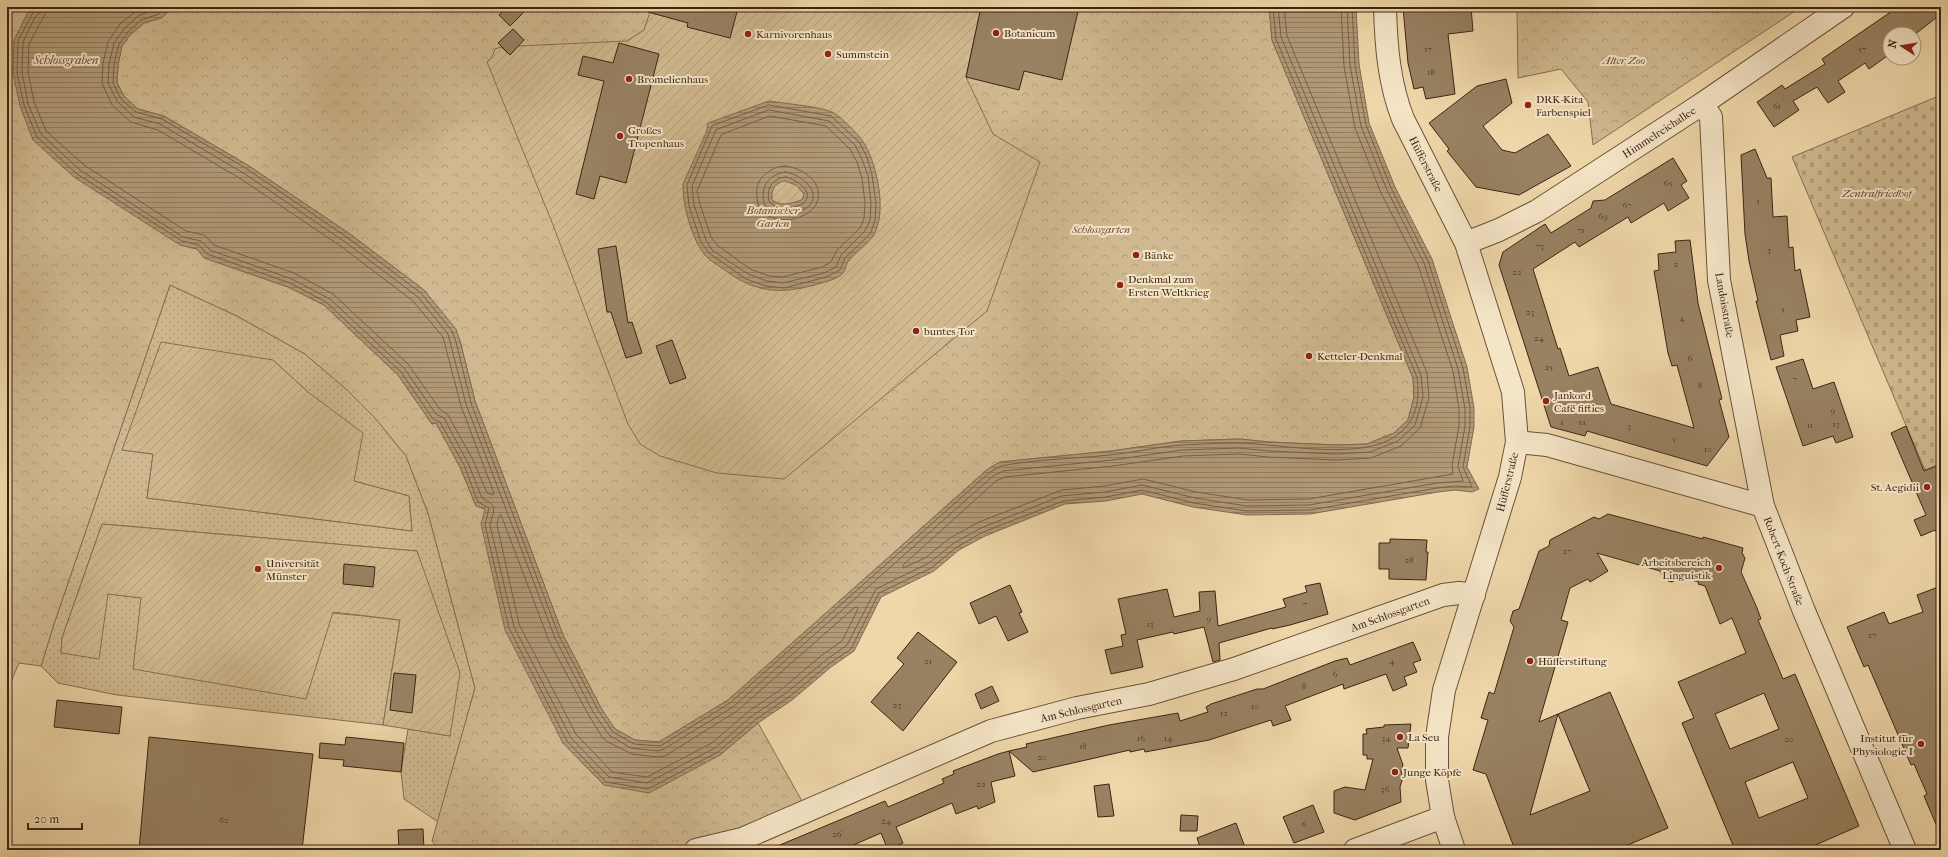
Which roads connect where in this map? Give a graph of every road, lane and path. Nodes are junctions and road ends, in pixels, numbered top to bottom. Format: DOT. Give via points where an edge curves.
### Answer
graph roads {
  1 [pos="1385,7"];
  2 [pos="1844,7"];
  3 [pos="1702,104"];
  4 [pos="1466,243"];
  5 [pos="1517,442"];
  6 [pos="1763,506"];
  7 [pos="1474,595"];
  8 [pos="1443,817"];
  9 [pos="696,850"];
  10 [pos="1355,850"];
  11 [pos="1454,850"];
  12 [pos="1905,850"];
  1 -- 4 [label="street, Hüfferstraße" via="1388,60 1395,99"];
  2 -- 3 [label="street, Himmelreichallee"];
  3 -- 4 [label="street, Himmelreichallee" via="1537,211"];
  3 -- 6 [label="street, Landoisstraße" via="1711,117 1719,280"];
  4 -- 5 [label="street, Hüfferstraße" via="1513,392"];
  5 -- 6 [label="street, Robert-Koch-Straße" via="1547,446"];
  5 -- 7 [label="street, Hüfferstraße" via="1510,477"];
  6 -- 12 [label="street, Robert-Koch-Straße" via="1804,611"];
  7 -- 8 [label="street, Hüfferstraße" via="1444,690 1437,737 1437,780"];
  7 -- 9 [label="street, Am Schlossgarten" via="1443,595 1234,669 1149,694 1077,708 991,731 742,840"];
  8 -- 10 [label="street"];
  8 -- 11 [label="street, Hüfferstraße"];
}
